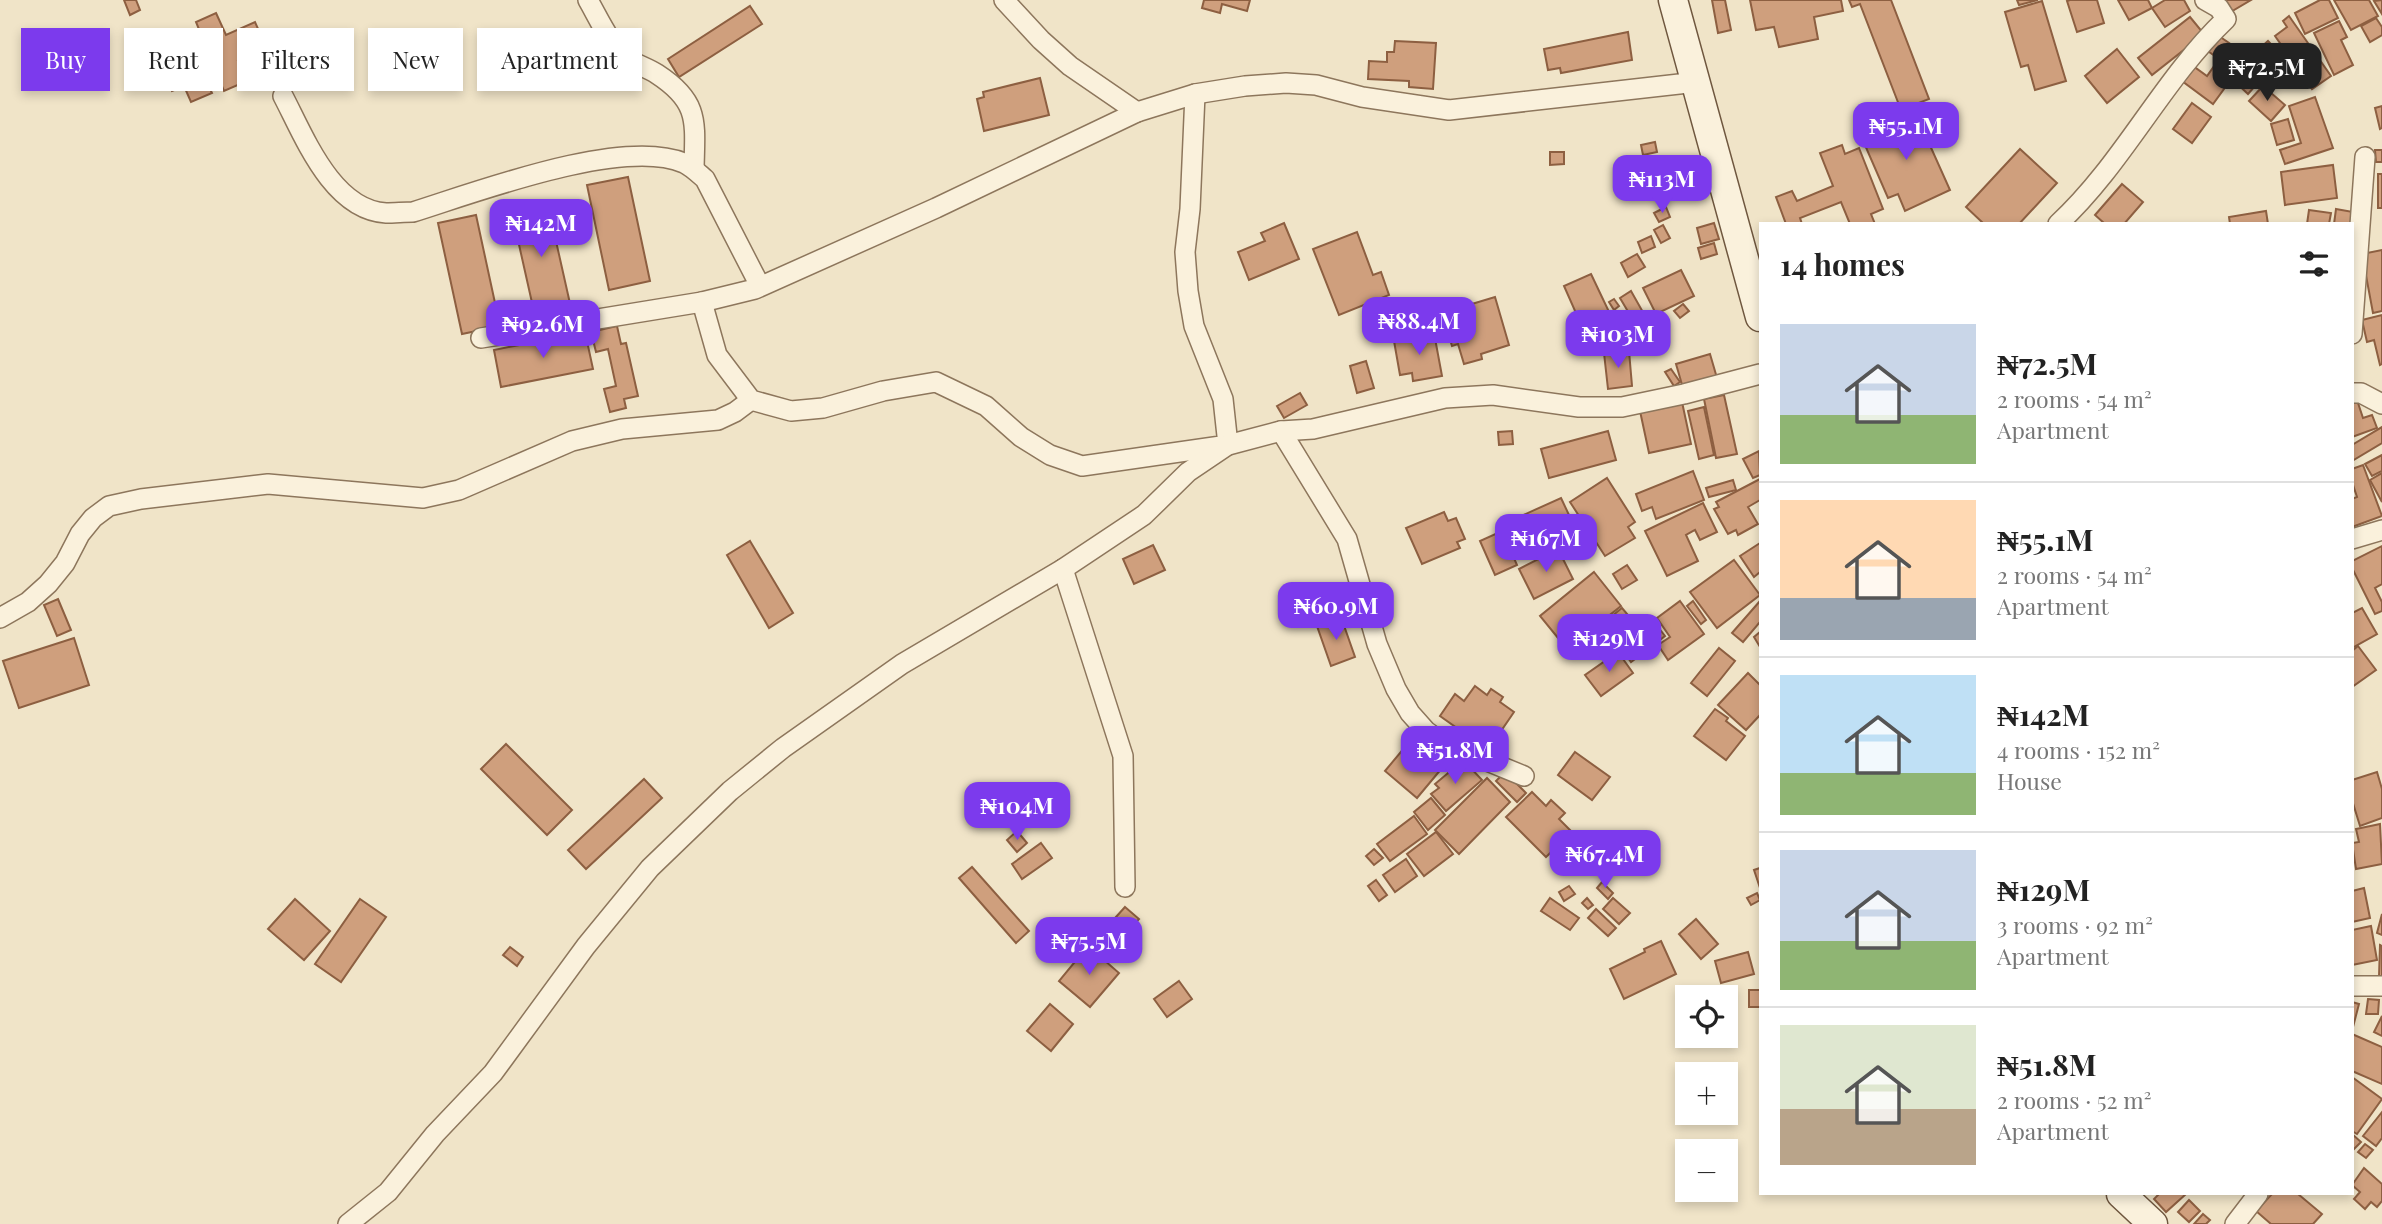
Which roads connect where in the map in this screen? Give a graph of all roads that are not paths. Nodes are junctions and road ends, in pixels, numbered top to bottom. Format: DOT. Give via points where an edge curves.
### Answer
graph roads {
  1 [pos="588,0"];
  2 [pos="1004,0"];
  3 [pos="1673,0"];
  4 [pos="2205,0"];
  5 [pos="1697,82"];
  6 [pos="1195,94"];
  7 [pos="283,96"];
  8 [pos="1137,112"];
  9 [pos="2365,157"];
  10 [pos="694,169"];
  11 [pos="2060,222"];
  12 [pos="760,286"];
  13 [pos="702,302"];
  14 [pos="2354,307"];
  15 [pos="1759,313"];
  16 [pos="481,338"];
  17 [pos="1759,374"];
  18 [pos="2354,393"];
  19 [pos="751,401"];
  20 [pos="2382,404"];
  21 [pos="1280,431"];
  22 [pos="1228,445"];
  23 [pos="2382,530"];
  24 [pos="2354,538"];
  25 [pos="1063,569"];
  26 [pos="0,618"];
  27 [pos="1524,776"];
  28 [pos="1125,887"];
  29 [pos="2354,986"];
  30 [pos="2382,986"];
  31 [pos="2122,1195"];
  32 [pos="2257,1195"];
  33 [pos="348,1224"];
  34 [pos="2153,1224"];
  35 [pos="2235,1224"];
  1 -- 10 [label="street" via="614,44 678,90 689,105 695,120"];
  2 -- 8 [label="street" via="1070,66"];
  3 -- 5 [label="main road"];
  4 -- 11 [label="street" via="2226,19 2207,37 2101,178"];
  5 -- 6 [label="street" via="1448,110 1286,83"];
  5 -- 15 [label="main road"];
  6 -- 8 [label="street"];
  6 -- 22 [label="street" via="1185,252 1188,291 1194,326 1223,399"];
  7 -- 10 [label="street" via="321,169 360,205 384,213 413,212 591,160 651,157"];
  8 -- 12 [label="street"];
  9 -- 14 [label="street"];
  10 -- 12 [label="street" via="705,179"];
  12 -- 13 [label="street"];
  13 -- 16 [label="street"];
  13 -- 19 [label="street" via="717,355"];
  17 -- 21 [label="street" via="1622,407 1579,407 1493,395 1445,398 1313,429"];
  18 -- 20 [label="street"];
  19 -- 22 [label="street" via="791,411 823,408 936,382 986,406 1050,455 1082,466"];
  19 -- 26 [label="street" via="718,421 622,429 572,441 459,490 423,498 268,484 109,506 80,534 48,584"];
  21 -- 22 [label="street"];
  21 -- 27 [label="street" via="1347,539 1377,644 1410,713 1441,742"];
  22 -- 25 [label="street" via="1188,472 1144,514"];
  23 -- 24 [label="street"];
  25 -- 28 [label="street" via="1123,756"];
  25 -- 33 [label="street" via="902,664 730,791 650,868 493,1073 388,1192"];
  29 -- 30 [label="street"];
  31 -- 34 [label="main road"];
  32 -- 35 [label="street"];
}
